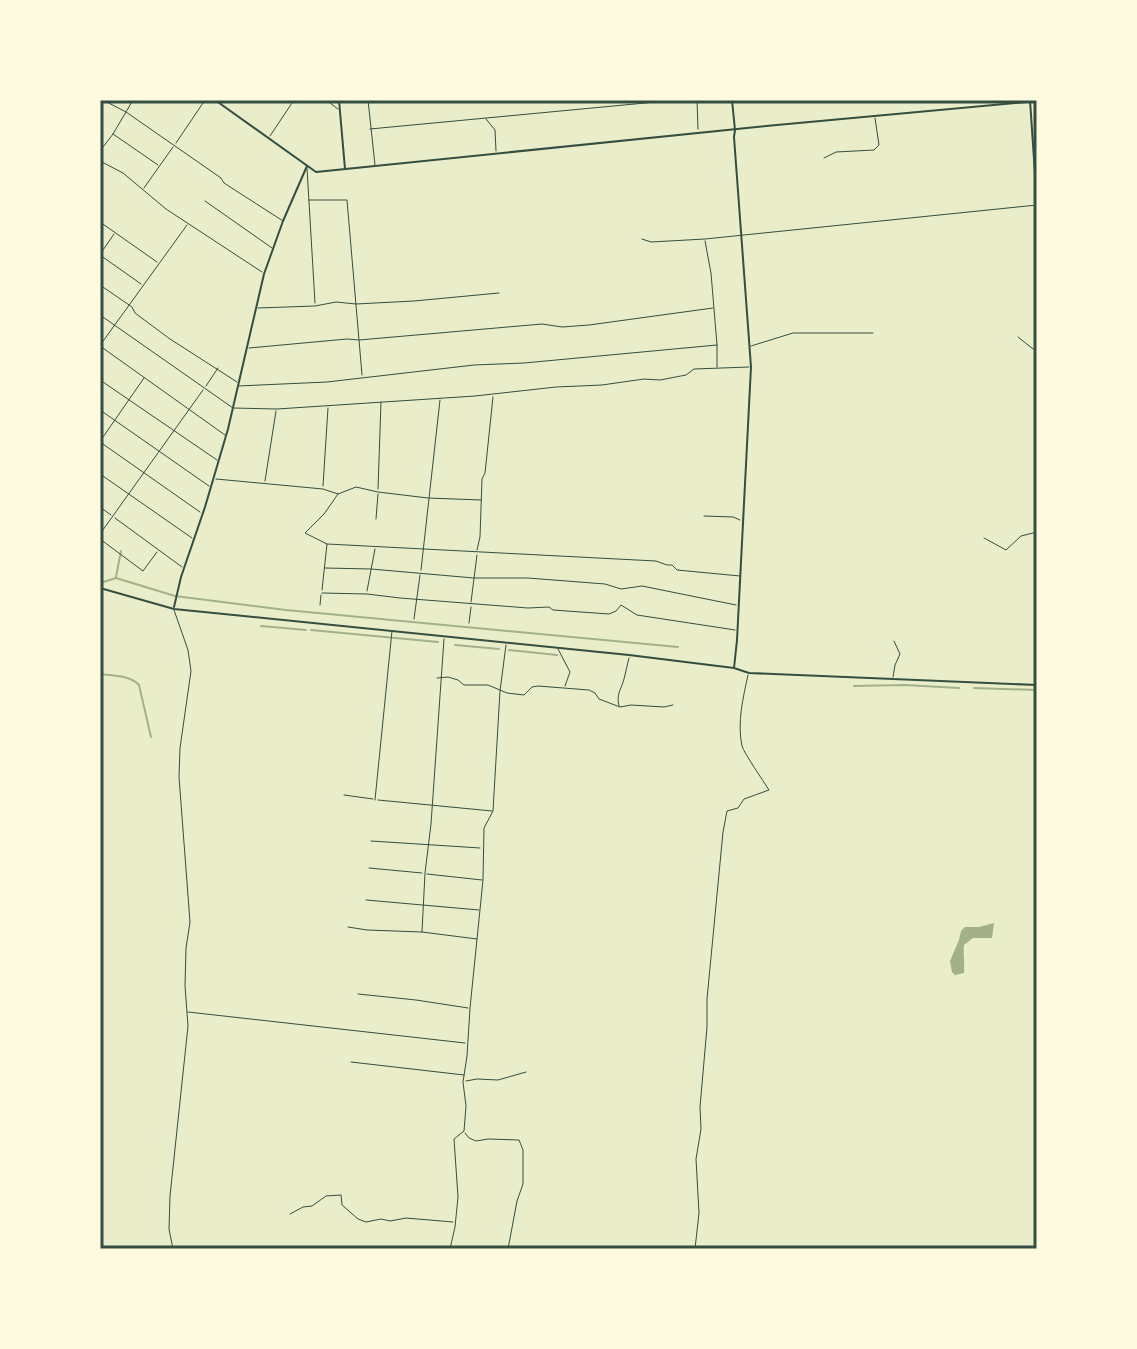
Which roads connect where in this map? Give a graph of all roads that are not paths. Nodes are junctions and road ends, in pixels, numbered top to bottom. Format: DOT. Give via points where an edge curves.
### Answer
graph roads {
  1 [pos="103,100"];
  2 [pos="133,100"];
  3 [pos="205,100"];
  4 [pos="215,100"];
  5 [pos="294,100"];
  6 [pos="326,100"];
  7 [pos="339,100"];
  8 [pos="368,100"];
  9 [pos="677,100"];
  10 [pos="697,100"];
  11 [pos="732,100"];
  12 [pos="1030,101"];
  13 [pos="1037,101"];
  14 [pos="340,111"];
  15 [pos="126,112"];
  16 [pos="875,116"];
  17 [pos="485,118"];
  18 [pos="370,129"];
  19 [pos="735,130"];
  20 [pos="113,134"];
  21 [pos="699,134"];
  22 [pos="268,138"];
  23 [pos="175,145"];
  24 [pos="100,151"];
  25 [pos="496,154"];
  26 [pos="824,158"];
  27 [pos="100,161"];
  28 [pos="307,166"];
  29 [pos="160,167"];
  30 [pos="375,167"];
  31 [pos="345,170"];
  32 [pos="143,190"];
  33 [pos="309,200"];
  34 [pos="205,201"];
  35 [pos="1037,204"];
  36 [pos="283,221"];
  37 [pos="100,222"];
  38 [pos="188,223"];
  39 [pos="115,233"];
  40 [pos="740,235"];
  41 [pos="642,239"];
  42 [pos="705,239"];
  43 [pos="274,250"];
  44 [pos="100,255"];
  45 [pos="159,264"];
  46 [pos="264,274"];
  47 [pos="100,285"];
  48 [pos="143,285"];
  49 [pos="499,293"];
  50 [pos="356,304"];
  51 [pos="129,305"];
  52 [pos="315,306"];
  53 [pos="256,308"];
  54 [pos="713,308"];
  55 [pos="100,315"];
  56 [pos="114,326"];
  57 [pos="873,333"];
  58 [pos="1018,337"];
  59 [pos="359,340"];
  60 [pos="717,345"];
  61 [pos="100,346"];
  62 [pos="751,346"];
  63 [pos="246,348"];
  64 [pos="1037,352"];
  65 [pos="717,367"];
  66 [pos="751,367"];
  67 [pos="218,368"];
  68 [pos="145,377"];
  69 [pos="362,378"];
  70 [pos="100,380"];
  71 [pos="238,384"];
  72 [pos="204,388"];
  73 [pos="494,394"];
  74 [pos="440,398"];
  75 [pos="129,400"];
  76 [pos="381,402"];
  77 [pos="328,406"];
  78 [pos="233,408"];
  79 [pos="277,409"];
  80 [pos="100,410"];
  81 [pos="190,410"];
  82 [pos="115,420"];
  83 [pos="175,432"];
  84 [pos="226,436"];
  85 [pos="100,442"];
  86 [pos="160,452"];
  87 [pos="219,461"];
  88 [pos="145,473"];
  89 [pos="100,474"];
  90 [pos="214,478"];
  91 [pos="265,484"];
  92 [pos="211,487"];
  93 [pos="323,489"];
  94 [pos="378,492"];
  95 [pos="338,494"];
  96 [pos="129,495"];
  97 [pos="428,498"];
  98 [pos="481,500"];
  99 [pos="100,507"];
  100 [pos="203,514"];
  101 [pos="704,516"];
  102 [pos="113,517"];
  103 [pos="376,519"];
  104 [pos="743,521"];
  105 [pos="1037,532"];
  106 [pos="100,534"];
  107 [pos="984,538"];
  108 [pos="100,539"];
  109 [pos="194,540"];
  110 [pos="327,544"];
  111 [pos="375,547"];
  112 [pos="159,550"];
  113 [pos="424,550"];
  114 [pos="477,553"];
  115 [pos="184,568"];
  116 [pos="325,568"];
  117 [pos="371,569"];
  118 [pos="420,573"];
  119 [pos="740,576"];
  120 [pos="474,578"];
  121 [pos="100,588"];
  122 [pos="322,593"];
  123 [pos="367,594"];
  124 [pos="417,599"];
  125 [pos="471,604"];
  126 [pos="320,605"];
  127 [pos="739,606"];
  128 [pos="174,609"];
  129 [pos="414,619"];
  130 [pos="469,623"];
  131 [pos="738,630"];
  132 [pos="392,631"];
  133 [pos="444,636"];
  134 [pos="894,641"];
  135 [pos="507,642"];
  136 [pos="558,649"];
  137 [pos="629,655"];
  138 [pos="734,668"];
  139 [pos="749,673"];
  140 [pos="437,678"];
  141 [pos="442,678"];
  142 [pos="893,680"];
  143 [pos="1037,685"];
  144 [pos="563,688"];
  145 [pos="500,691"];
  146 [pos="673,705"];
  147 [pos="620,707"];
  148 [pos="344,795"];
  149 [pos="375,800"];
  150 [pos="433,806"];
  151 [pos="493,811"];
  152 [pos="371,841"];
  153 [pos="429,844"];
  154 [pos="483,849"];
  155 [pos="369,868"];
  156 [pos="425,873"];
  157 [pos="483,880"];
  158 [pos="366,900"];
  159 [pos="424,905"];
  160 [pos="480,910"];
  161 [pos="348,927"];
  162 [pos="422,932"];
  163 [pos="478,939"];
  164 [pos="358,994"];
  165 [pos="470,1008"];
  166 [pos="188,1012"];
  167 [pos="468,1043"];
  168 [pos="351,1062"];
  169 [pos="526,1072"];
  170 [pos="464,1075"];
  171 [pos="463,1082"];
  172 [pos="464,1131"];
  173 [pos="290,1214"];
  174 [pos="455,1222"];
  175 [pos="173,1249"];
  176 [pos="450,1249"];
  177 [pos="508,1249"];
  178 [pos="695,1249"];
  1 -- 15 [label="street"];
  2 -- 15 [label="street"];
  3 -- 23 [label="street"];
  4 -- 22 [label="street"];
  5 -- 22 [label="street"];
  6 -- 14 [label="street"];
  7 -- 14 [label="street"];
  8 -- 18 [label="street"];
  9 -- 17 [label="street"];
  10 -- 21 [label="street"];
  11 -- 19 [label="street"];
  12 -- 13 [label="street"];
  12 -- 16 [label="street"];
  12 -- 35 [label="street"];
  14 -- 31 [label="street"];
  15 -- 20 [label="street"];
  15 -- 23 [label="street"];
  16 -- 19 [label="street"];
  16 -- 26 [label="street" via="879,145 874,150 836,152"];
  17 -- 18 [label="street"];
  17 -- 25 [label="street" via="495,130"];
  18 -- 30 [label="street"];
  19 -- 21 [label="street"];
  19 -- 40 [label="street"];
  20 -- 24 [label="street"];
  20 -- 29 [label="street"];
  21 -- 25 [label="street"];
  22 -- 28 [label="street"];
  23 -- 29 [label="street"];
  23 -- 36 [label="street"];
  25 -- 30 [label="street"];
  27 -- 32 [label="street"];
  28 -- 31 [label="street" via="316,172"];
  28 -- 33 [label="street"];
  28 -- 36 [label="street"];
  29 -- 32 [label="street"];
  30 -- 31 [label="street"];
  32 -- 38 [label="street"];
  33 -- 50 [label="street" via="347,200"];
  33 -- 52 [label="street"];
  34 -- 43 [label="street"];
  35 -- 40 [label="street"];
  36 -- 43 [label="street"];
  37 -- 39 [label="street"];
  38 -- 45 [label="street"];
  38 -- 46 [label="street"];
  39 -- 44 [label="street"];
  39 -- 45 [label="street"];
  40 -- 42 [label="street"];
  40 -- 62 [label="street"];
  41 -- 42 [label="street"];
  42 -- 54 [label="street"];
  43 -- 46 [label="street"];
  44 -- 48 [label="street"];
  45 -- 48 [label="street"];
  46 -- 53 [label="street"];
  47 -- 51 [label="street"];
  48 -- 51 [label="street"];
  49 -- 50 [label="street"];
  50 -- 52 [label="street"];
  50 -- 59 [label="street"];
  51 -- 56 [label="street"];
  51 -- 67 [label="street" via="162,334"];
  52 -- 53 [label="street"];
  53 -- 63 [label="street"];
  54 -- 59 [label="street" via="589,325 542,324"];
  54 -- 60 [label="street"];
  55 -- 56 [label="street"];
  56 -- 61 [label="street"];
  56 -- 72 [label="street"];
  57 -- 62 [label="street" via="793,333"];
  58 -- 64 [label="street"];
  59 -- 63 [label="street"];
  59 -- 69 [label="street"];
  60 -- 65 [label="street"];
  60 -- 69 [label="street"];
  61 -- 68 [label="street"];
  62 -- 66 [label="street"];
  63 -- 71 [label="street"];
  65 -- 66 [label="street"];
  65 -- 73 [label="street" via="660,380"];
  66 -- 104 [label="street"];
  67 -- 71 [label="street"];
  67 -- 72 [label="street"];
  68 -- 75 [label="street"];
  68 -- 81 [label="street"];
  69 -- 71 [label="street"];
  70 -- 75 [label="street"];
  71 -- 78 [label="street"];
  72 -- 78 [label="street"];
  72 -- 81 [label="street"];
  73 -- 74 [label="street"];
  73 -- 98 [label="street"];
  74 -- 76 [label="street"];
  74 -- 97 [label="street"];
  75 -- 82 [label="street"];
  75 -- 83 [label="street"];
  76 -- 77 [label="street"];
  76 -- 94 [label="street"];
  77 -- 79 [label="street"];
  77 -- 93 [label="street"];
  78 -- 79 [label="street"];
  78 -- 84 [label="street"];
  79 -- 91 [label="street"];
  80 -- 82 [label="street"];
  81 -- 83 [label="street"];
  81 -- 84 [label="street"];
  82 -- 85 [label="street"];
  82 -- 86 [label="street"];
  83 -- 86 [label="street"];
  83 -- 87 [label="street"];
  84 -- 87 [label="street"];
  85 -- 88 [label="street"];
  86 -- 88 [label="street"];
  86 -- 92 [label="street"];
  87 -- 90 [label="street"];
  88 -- 96 [label="street"];
  88 -- 100 [label="street"];
  89 -- 96 [label="street"];
  90 -- 91 [label="street"];
  90 -- 92 [label="street"];
  91 -- 93 [label="street"];
  92 -- 100 [label="street"];
  93 -- 95 [label="street"];
  94 -- 95 [label="street" via="356,487"];
  94 -- 97 [label="street"];
  94 -- 103 [label="street"];
  95 -- 110 [label="street" via="305,533"];
  96 -- 102 [label="street"];
  96 -- 109 [label="street"];
  97 -- 98 [label="street"];
  97 -- 113 [label="street"];
  98 -- 114 [label="street"];
  99 -- 102 [label="street"];
  100 -- 109 [label="street"];
  101 -- 104 [label="street"];
  102 -- 106 [label="street"];
  102 -- 112 [label="street"];
  104 -- 119 [label="street"];
  105 -- 107 [label="street" via="1021,536 1006,550"];
  108 -- 112 [label="street" via="143,571"];
  109 -- 115 [label="street"];
  110 -- 111 [label="street"];
  110 -- 116 [label="street"];
  111 -- 113 [label="street"];
  111 -- 117 [label="street"];
  112 -- 115 [label="street"];
  113 -- 114 [label="street"];
  113 -- 118 [label="street"];
  114 -- 119 [label="street" via="656,561 677,570"];
  114 -- 120 [label="street"];
  115 -- 128 [label="street"];
  116 -- 117 [label="street"];
  116 -- 122 [label="street"];
  117 -- 118 [label="street"];
  117 -- 123 [label="street"];
  118 -- 120 [label="street"];
  118 -- 124 [label="street"];
  119 -- 127 [label="street"];
  120 -- 125 [label="street"];
  120 -- 127 [label="street" via="642,586"];
  121 -- 128 [label="street"];
  122 -- 123 [label="street"];
  122 -- 126 [label="street"];
  123 -- 124 [label="street"];
  124 -- 125 [label="street"];
  124 -- 129 [label="street"];
  125 -- 130 [label="street"];
  125 -- 131 [label="street" via="609,614 621,605 637,615"];
  127 -- 131 [label="street"];
  128 -- 132 [label="street"];
  128 -- 166 [label="street" via="191,664 179,777 190,922"];
  131 -- 138 [label="street"];
  132 -- 133 [label="street"];
  132 -- 149 [label="street"];
  133 -- 135 [label="street"];
  133 -- 141 [label="street"];
  134 -- 142 [label="street" via="900,654"];
  135 -- 136 [label="street"];
  135 -- 145 [label="street"];
  136 -- 137 [label="street"];
  136 -- 144 [label="street" via="570,672"];
  137 -- 138 [label="street"];
  137 -- 147 [label="street" via="618,691"];
  138 -- 139 [label="street"];
  139 -- 142 [label="street"];
  139 -- 178 [label="street" via="740,726 743,751 769,790 727,811 723,832 707,989"];
  140 -- 141 [label="street"];
  141 -- 145 [label="street"];
  141 -- 150 [label="street"];
  142 -- 143 [label="street"];
  144 -- 145 [label="street" via="532,687 524,695"];
  144 -- 147 [label="street" via="589,690"];
  145 -- 151 [label="street"];
  146 -- 147 [label="street"];
  148 -- 149 [label="street"];
  149 -- 150 [label="street"];
  150 -- 151 [label="street"];
  150 -- 153 [label="street"];
  151 -- 154 [label="street" via="484,828"];
  152 -- 153 [label="street"];
  153 -- 154 [label="street"];
  153 -- 156 [label="street"];
  154 -- 157 [label="street"];
  155 -- 156 [label="street"];
  156 -- 157 [label="street"];
  156 -- 159 [label="street"];
  157 -- 160 [label="street"];
  158 -- 159 [label="street"];
  159 -- 160 [label="street"];
  159 -- 162 [label="street"];
  160 -- 163 [label="street"];
  161 -- 162 [label="street"];
  162 -- 163 [label="street"];
  163 -- 165 [label="street"];
  164 -- 165 [label="street"];
  165 -- 167 [label="street"];
  166 -- 167 [label="street"];
  166 -- 175 [label="street" via="170,1196"];
  167 -- 170 [label="street"];
  168 -- 170 [label="street"];
  169 -- 171 [label="street" via="502,1080"];
  170 -- 171 [label="street"];
  171 -- 172 [label="street"];
  172 -- 174 [label="street" via="454,1139"];
  172 -- 177 [label="street" via="476,1141 519,1140 523,1150 523,1184"];
  173 -- 174 [label="street" via="324,1197 341,1195 342,1205 366,1222"];
  174 -- 176 [label="street"];
}
